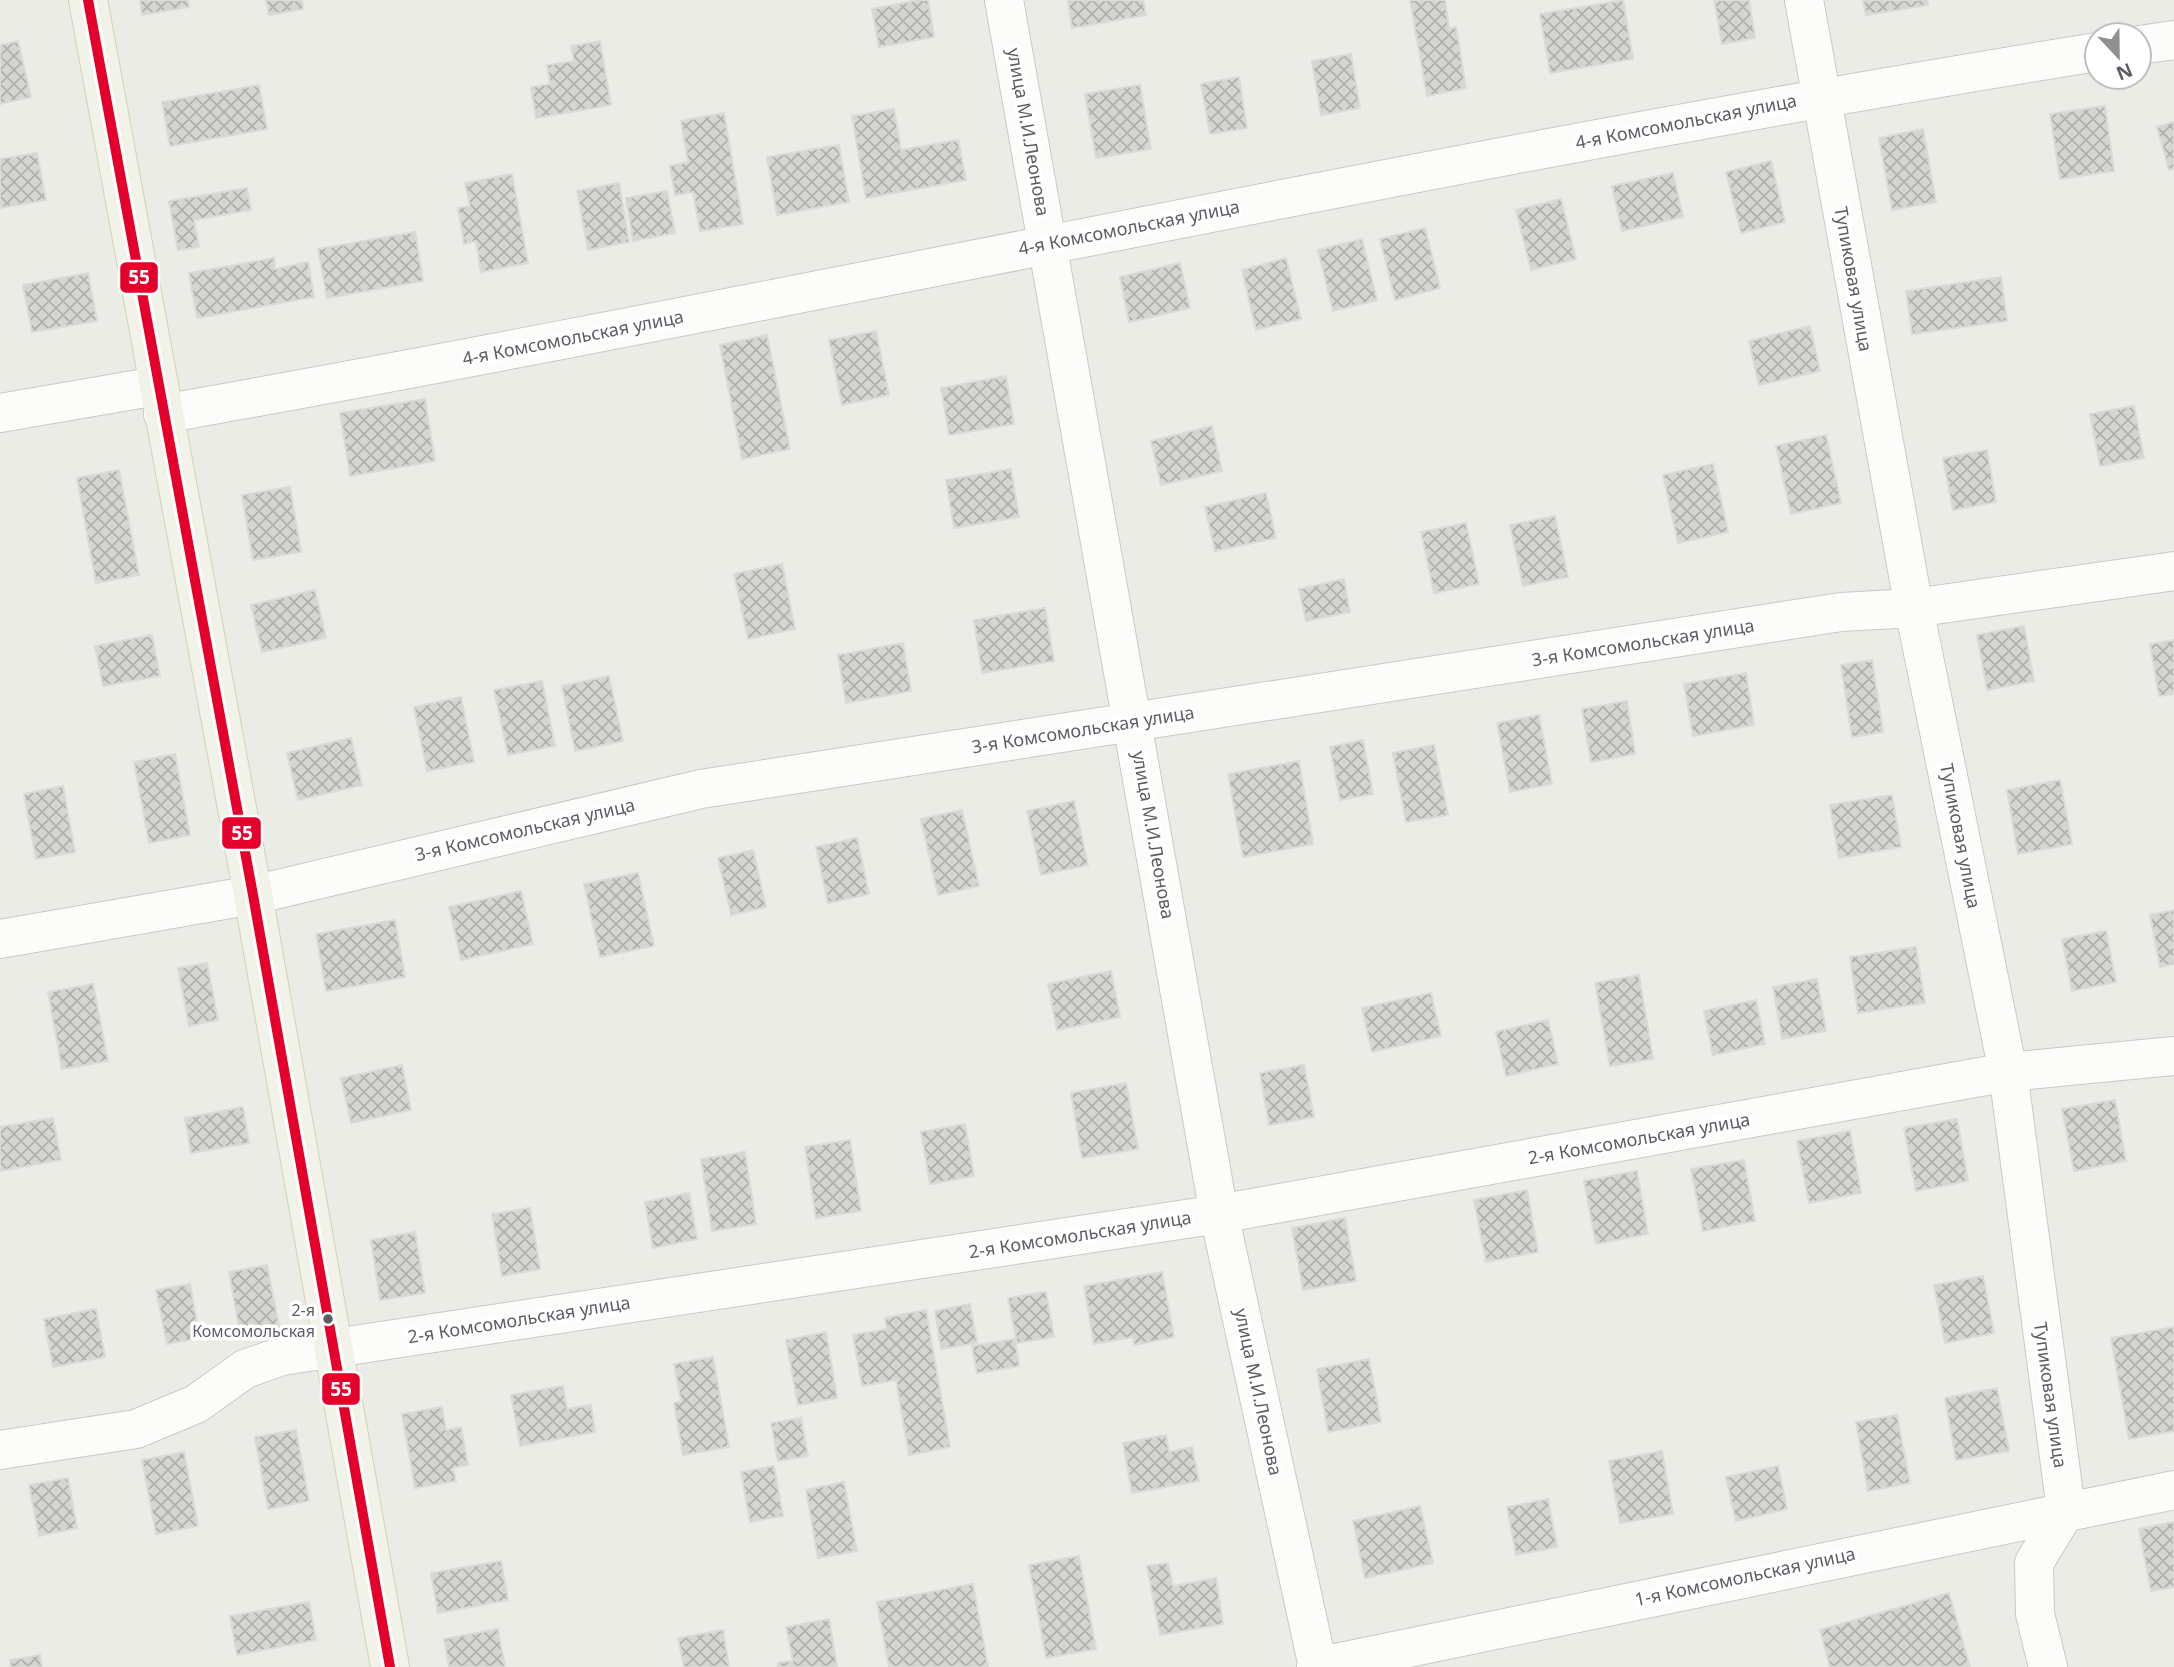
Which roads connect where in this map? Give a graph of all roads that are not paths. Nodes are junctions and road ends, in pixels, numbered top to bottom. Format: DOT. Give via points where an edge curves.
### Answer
graph roads {
  1 [pos="88,0"];
  2 [pos="1004,0"];
  3 [pos="1804,0"];
  4 [pos="2174,40"];
  5 [pos="2153,44"];
  6 [pos="2083,54"];
  7 [pos="1819,97"];
  8 [pos="1047,243"];
  9 [pos="160,400"];
  10 [pos="0,413"];
  11 [pos="2174,571"];
  12 [pos="1914,608"];
  13 [pos="1133,722"];
  14 [pos="253,895"];
  15 [pos="0,939"];
  16 [pos="2174,1056"];
  17 [pos="2008,1072"];
  18 [pos="1219,1214"];
  19 [pos="334,1348"];
  20 [pos="0,1450"];
  21 [pos="2174,1490"];
  22 [pos="2066,1510"];
  23 [pos="390,1667"];
  24 [pos="1317,1667"];
  25 [pos="2048,1667"];
  1 -- 9 [label="main road"];
  2 -- 8 [label="street, улица М.И.Леонова"];
  3 -- 7 [label="street, Тупиковая улица"];
  4 -- 5 [label="street"];
  6 -- 7 [label="street, 4-я Комсомольская улица"];
  7 -- 8 [label="street, 4-я Комсомольская улица"];
  7 -- 12 [label="street, Тупиковая улица"];
  8 -- 9 [label="street, 4-я Комсомольская улица" via="819,291"];
  8 -- 13 [label="street, улица М.И.Леонова"];
  9 -- 10 [label="street, 4-я Комсомольская улица"];
  9 -- 14 [label="main road"];
  11 -- 12 [label="street, 3-я Комсомольская улица"];
  12 -- 13 [label="street, 3-я Комсомольская улица" via="1841,612"];
  12 -- 17 [label="street, Тупиковая улица"];
  13 -- 14 [label="street, 3-я Комсомольская улица" via="701,789"];
  13 -- 18 [label="street, улица М.И.Леонова"];
  14 -- 15 [label="street, 3-я Комсомольская улица"];
  14 -- 19 [label="main road"];
  16 -- 17 [label="street, 2-я Комсомольская улица"];
  17 -- 18 [label="street, 2-я Комсомольская улица"];
  17 -- 22 [label="street, Тупиковая улица"];
  18 -- 19 [label="street, 2-я Комсомольская улица"];
  18 -- 24 [label="street, улица М.И.Леонова"];
  19 -- 20 [label="street, 2-я Комсомольская улица" via="282,1356 245,1369 196,1404 136,1429"];
  19 -- 23 [label="main road"];
  21 -- 22 [label="street, 1-я Комсомольская улица"];
  22 -- 24 [label="street, 1-я Комсомольская улица"];
  22 -- 25 [label="street" via="2034,1563 2035,1614"];
}
